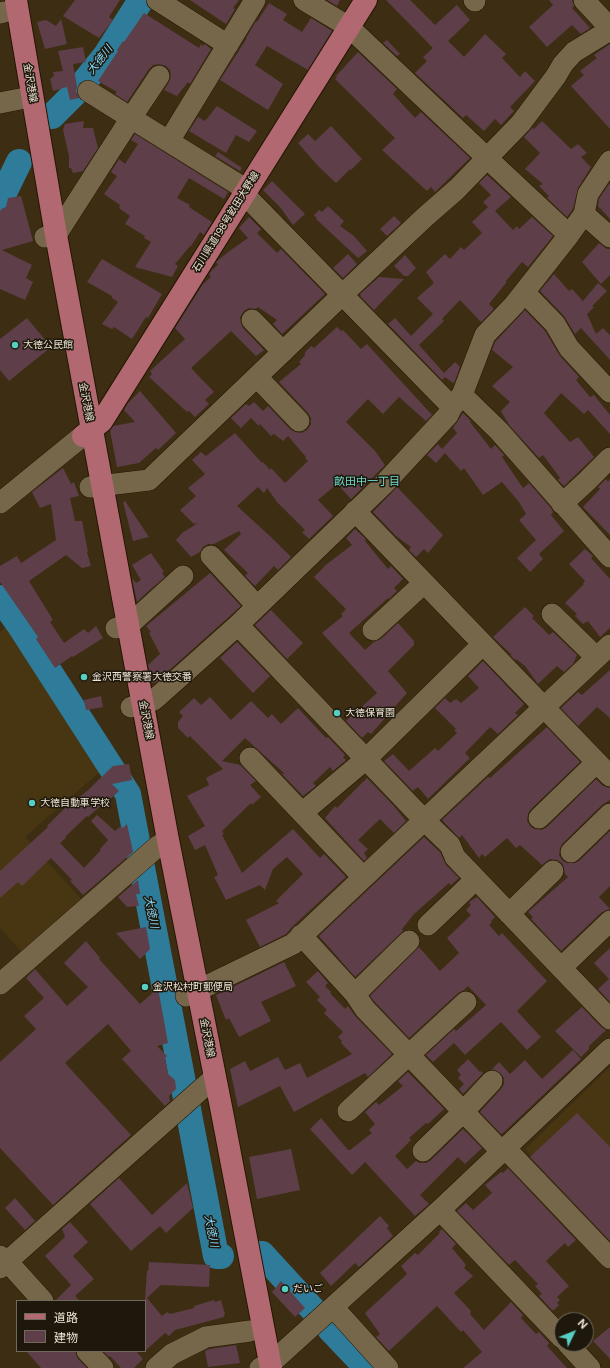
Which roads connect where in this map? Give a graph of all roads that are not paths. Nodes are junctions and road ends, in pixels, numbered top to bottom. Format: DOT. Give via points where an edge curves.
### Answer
graph roads {
  1 [pos="158,0"];
  2 [pos="255,0"];
  3 [pos="304,0"];
  4 [pos="366,0"];
  5 [pos="584,0"];
  6 [pos="5,4"];
  7 [pos="349,27"];
  8 [pos="610,29"];
  9 [pos="228,44"];
  10 [pos="158,76"];
  11 [pos="88,91"];
  12 [pos="10,101"];
  13 [pos="131,118"];
  14 [pos="169,141"];
  15 [pos="487,158"];
  16 [pos="610,161"];
  17 [pos="246,192"];
  18 [pos="584,214"];
  19 [pos="569,235"];
  20 [pos="51,236"];
  21 [pos="610,237"];
  22 [pos="524,292"];
  23 [pos="342,295"];
  24 [pos="252,320"];
  25 [pos="283,352"];
  26 [pos="257,377"];
  27 [pos="610,392"];
  28 [pos="457,401"];
  29 [pos="299,421"];
  30 [pos="86,434"];
  31 [pos="610,458"];
  32 [pos="96,487"];
  33 [pos="0,503"];
  34 [pos="562,504"];
  35 [pos="355,511"];
  36 [pos="211,556"];
  37 [pos="610,557"];
  38 [pos="183,576"];
  39 [pos="424,583"];
  40 [pos="257,606"];
  41 [pos="552,614"];
  42 [pos="238,625"];
  43 [pos="122,627"];
  44 [pos="373,630"];
  45 [pos="482,644"];
  46 [pos="603,651"];
  47 [pos="137,706"];
  48 [pos="544,707"];
  49 [pos="250,758"];
  50 [pos="366,758"];
  51 [pos="603,769"];
  52 [pos="302,813"];
  53 [pos="610,814"];
  54 [pos="539,818"];
  55 [pos="424,820"];
  56 [pos="152,852"];
  57 [pos="571,852"];
  58 [pos="553,871"];
  59 [pos="363,877"];
  60 [pos="476,879"];
  61 [pos="509,914"];
  62 [pos="610,921"];
  63 [pos="428,925"];
  64 [pos="301,935"];
  65 [pos="409,941"];
  66 [pos="561,968"];
  67 [pos="0,984"];
  68 [pos="192,994"];
  69 [pos="355,994"];
  70 [pos="466,1002"];
  71 [pos="610,1019"];
  72 [pos="610,1050"];
  73 [pos="408,1054"];
  74 [pos="492,1081"];
  75 [pos="198,1092"];
  76 [pos="348,1111"];
  77 [pos="463,1112"];
  78 [pos="504,1150"];
  79 [pos="423,1151"];
  80 [pos="440,1210"];
  81 [pos="610,1258"];
  82 [pos="2,1262"];
  83 [pos="42,1300"];
  84 [pos="334,1308"];
  85 [pos="554,1330"];
  86 [pos="250,1331"];
  87 [pos="89,1352"];
  88 [pos="575,1352"];
  89 [pos="264,1367"];
  90 [pos="103,1368"];
  91 [pos="156,1368"];
  92 [pos="388,1368"];
  93 [pos="590,1368"];
  1 -- 9 [label="street"];
  2 -- 9 [label="street"];
  3 -- 7 [label="street"];
  4 -- 7 [label="main road, 石川県道198号畝田大野線"];
  5 -- 8 [label="street"];
  6 -- 12 [label="main road, 金沢港線"];
  6 -- 20 [label="main road, 金沢港線"];
  7 -- 15 [label="street"];
  7 -- 17 [label="main road, 石川県道198号畝田大野線"];
  8 -- 15 [label="street" via="574,52 521,123"];
  9 -- 14 [label="street"];
  10 -- 13 [label="street"];
  11 -- 13 [label="street"];
  12 -- 20 [label="main road, 金沢港線"];
  13 -- 14 [label="street"];
  13 -- 20 [label="street"];
  14 -- 17 [label="street"];
  15 -- 19 [label="street"];
  15 -- 23 [label="street"];
  16 -- 18 [label="street" via="588,194"];
  17 -- 23 [label="street"];
  17 -- 30 [label="main road, 石川県道198号畝田大野線" via="102,421"];
  18 -- 19 [label="street"];
  18 -- 21 [label="street"];
  19 -- 22 [label="street"];
  20 -- 30 [label="main road, 金沢港線"];
  22 -- 27 [label="street" via="556,324 569,348"];
  22 -- 28 [label="street" via="485,335"];
  23 -- 25 [label="street"];
  23 -- 28 [label="street"];
  24 -- 25 [label="street"];
  25 -- 26 [label="street"];
  26 -- 29 [label="street"];
  26 -- 32 [label="street" via="150,480"];
  28 -- 34 [label="street" via="499,431"];
  28 -- 35 [label="street" via="448,415 383,485"];
  30 -- 32 [label="main road, 金沢港線"];
  30 -- 33 [label="street"];
  31 -- 34 [label="street"];
  32 -- 43 [label="main road, 金沢港線"];
  34 -- 37 [label="street"];
  35 -- 39 [label="street"];
  35 -- 40 [label="street"];
  36 -- 40 [label="street"];
  38 -- 43 [label="street"];
  39 -- 44 [label="street"];
  39 -- 45 [label="street"];
  40 -- 42 [label="street"];
  41 -- 46 [label="street"];
  42 -- 47 [label="street" via="155,699"];
  42 -- 50 [label="street"];
  43 -- 47 [label="main road, 金沢港線"];
  45 -- 48 [label="street"];
  45 -- 50 [label="street"];
  46 -- 48 [label="street"];
  47 -- 56 [label="main road, 金沢港線"];
  48 -- 51 [label="street"];
  48 -- 55 [label="street"];
  49 -- 52 [label="street"];
  50 -- 52 [label="street"];
  50 -- 55 [label="street"];
  51 -- 54 [label="street"];
  52 -- 59 [label="street"];
  53 -- 57 [label="street"];
  55 -- 59 [label="street"];
  55 -- 60 [label="street" via="450,845 454,857"];
  56 -- 67 [label="street"];
  56 -- 68 [label="main road, 金沢港線"];
  58 -- 61 [label="street"];
  59 -- 64 [label="street"];
  60 -- 61 [label="street"];
  60 -- 63 [label="street"];
  61 -- 66 [label="street"];
  62 -- 66 [label="street"];
  64 -- 68 [label="street" via="292,944"];
  64 -- 69 [label="street"];
  65 -- 69 [label="street"];
  66 -- 71 [label="street"];
  68 -- 75 [label="main road, 金沢港線"];
  69 -- 73 [label="street" via="365,1009"];
  70 -- 73 [label="street"];
  72 -- 78 [label="street"];
  73 -- 76 [label="street"];
  73 -- 77 [label="street"];
  74 -- 77 [label="street"];
  75 -- 82 [label="street"];
  75 -- 86 [label="main road, 金沢港線"];
  75 -- 89 [label="main road, 金沢港線"];
  77 -- 78 [label="street"];
  77 -- 79 [label="street"];
  78 -- 80 [label="street"];
  78 -- 81 [label="street"];
  80 -- 84 [label="street"];
  80 -- 85 [label="street"];
  82 -- 83 [label="street"];
  84 -- 89 [label="street"];
  84 -- 92 [label="street"];
  86 -- 89 [label="main road, 金沢港線"];
  86 -- 91 [label="street" via="206,1337 172,1354"];
  87 -- 90 [label="street"];
  88 -- 93 [label="street"];
}
